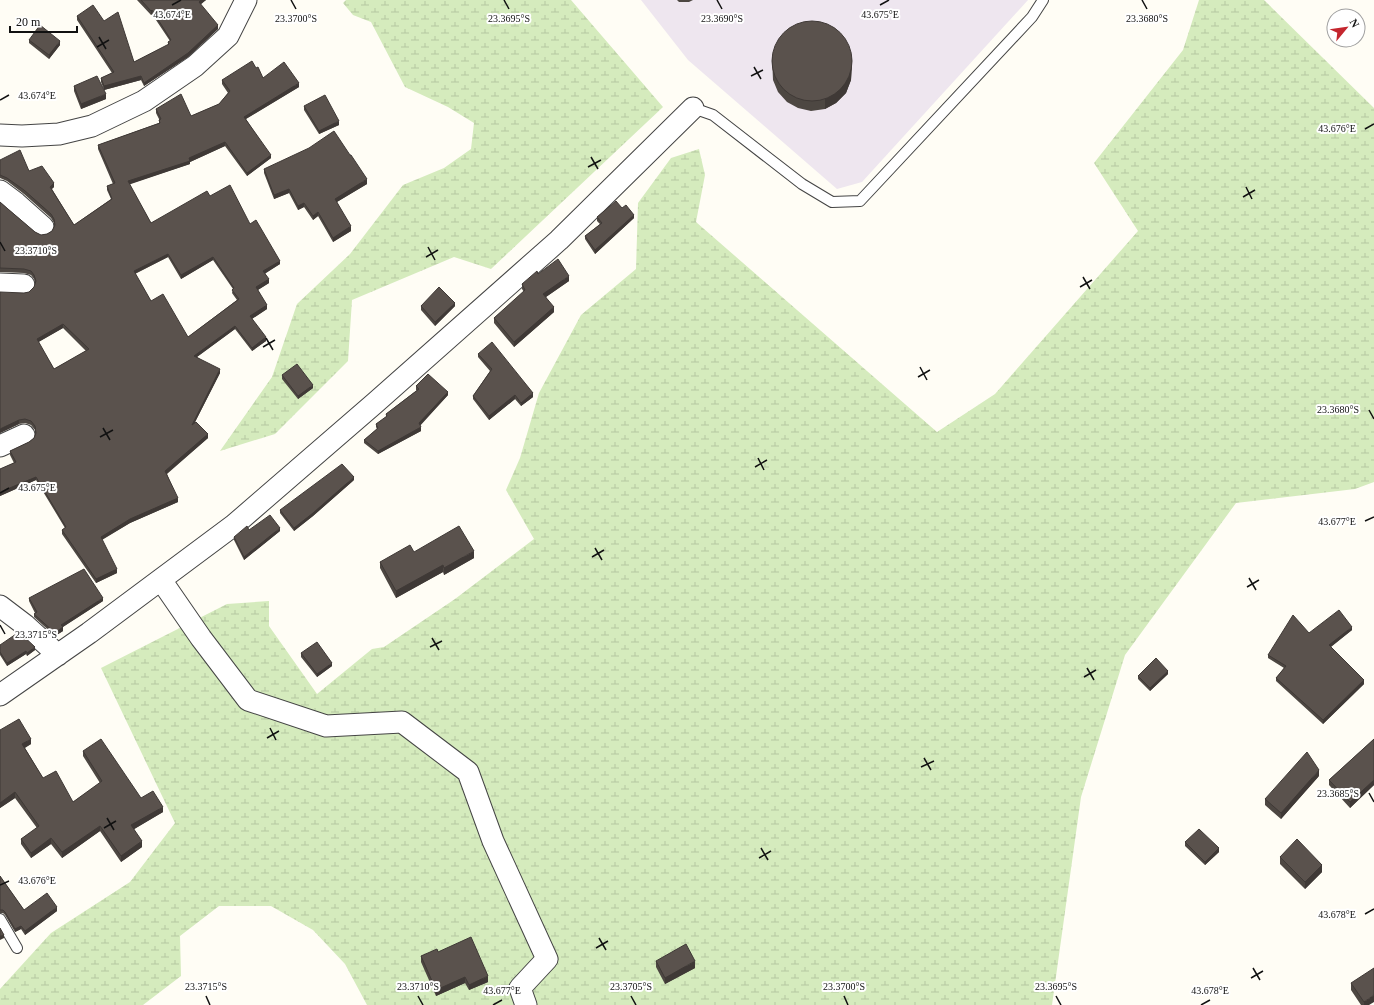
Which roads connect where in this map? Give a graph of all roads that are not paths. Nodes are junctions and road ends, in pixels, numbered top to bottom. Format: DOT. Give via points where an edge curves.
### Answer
graph roads {
  1 [pos="246,0"];
  2 [pos="1043,0"];
  3 [pos="693,108"];
  4 [pos="0,135"];
  5 [pos="0,190"];
  6 [pos="43,227"];
  7 [pos="0,284"];
  8 [pos="24,285"];
  9 [pos="24,435"];
  10 [pos="0,446"];
  11 [pos="160,580"];
  12 [pos="0,606"];
  13 [pos="58,656"];
  14 [pos="0,695"];
  15 [pos="0,920"];
  16 [pos="17,948"];
  17 [pos="526,1005"];
  1 -- 4 [label="street" via="228,36 195,66 144,101 92,126 59,134"];
  2 -- 3 [label="lane" via="1032,16 860,201 832,202 802,184 713,115"];
  3 -- 11 [label="street" via="559,240 375,403 234,525"];
  5 -- 6 [label="street"];
  7 -- 8 [label="street"];
  9 -- 10 [label="street"];
  11 -- 13 [label="street"];
  11 -- 17 [label="street" via="248,700 326,726 402,722 468,772 492,841 547,959 520,988"];
  12 -- 13 [label="street"];
  13 -- 14 [label="street"];
  15 -- 16 [label="lane"];
}
